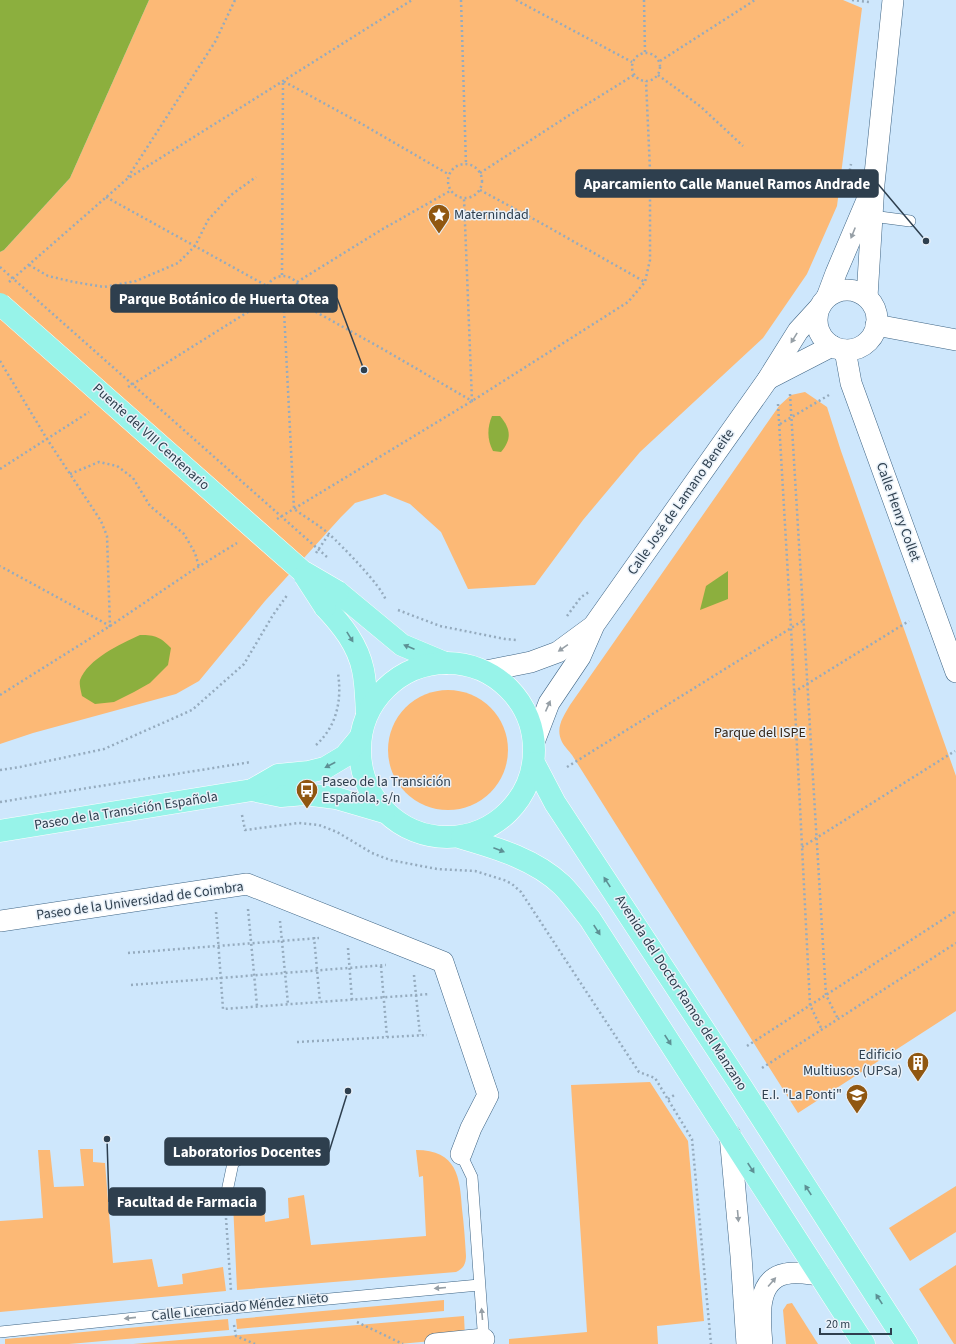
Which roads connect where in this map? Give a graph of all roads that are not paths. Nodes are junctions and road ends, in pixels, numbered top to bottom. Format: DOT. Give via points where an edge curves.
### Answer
graph roads {
  1 [pos="893,0"];
  2 [pos="874,184"];
  3 [pos="872,216"];
  4 [pos="910,221"];
  5 [pos="3,295"];
  6 [pos="867,297"];
  7 [pos="823,303"];
  8 [pos="876,325"];
  9 [pos="956,340"];
  10 [pos="838,348"];
  11 [pos="768,379"];
  12 [pos="332,600"];
  13 [pos="594,625"];
  14 [pos="445,663"];
  15 [pos="486,671"];
  16 [pos="956,672"];
  17 [pos="367,713"];
  18 [pos="359,739"];
  19 [pos="534,753"];
  20 [pos="252,790"];
  21 [pos="384,812"];
  22 [pos="0,831"];
  23 [pos="462,838"];
  24 [pos="0,922"];
  25 [pos="730,1135"];
  26 [pos="251,1151"];
  27 [pos="461,1154"];
  28 [pos="225,1201"];
  29 [pos="820,1275"];
  30 [pos="479,1285"];
  31 [pos="0,1332"];
  32 [pos="484,1342"];
  33 [pos="435,1344"];
  34 [pos="747,1344"];
  35 [pos="762,1344"];
  36 [pos="864,1344"];
  37 [pos="907,1344"];
  1 -- 2 [label="street, Calle José de Lamano Beneite"];
  2 -- 3 [label="street, Calle José de Lamano Beneite"];
  2 -- 7 [label="street, Calle José de Lamano Beneite, one-way"];
  3 -- 4 [label="lane"];
  3 -- 6 [label="street, Calle José de Lamano Beneite"];
  5 -- 12 [label="main road, Puente del VIII Centenario, bridge"];
  6 -- 7 [label="street" via="854,291 840,290"];
  6 -- 8 [label="street" via="873,305"];
  7 -- 10 [label="street" via="817,319 818,330 824,339"];
  7 -- 11 [label="street, Calle José de Lamano Beneite, one-way" via="798,331"];
  8 -- 9 [label="street"];
  8 -- 10 [label="street" via="865,343 856,348"];
  10 -- 11 [label="street, Calle José de Lamano Beneite"];
  10 -- 16 [label="street, Calle Henry Collet"];
  11 -- 13 [label="street, Calle José de Lamano Beneite"];
  14 -- 12 [label="main road, Puente del VIII Centenario, one-way" via="402,645"];
  12 -- 17 [label="main road, Puente del VIII Centenario, one-way" via="335,617 352,639 363,669"];
  13 -- 15 [label="street, Calle José de Lamano Beneite, one-way" via="558,652 531,662"];
  19 -- 13 [label="street, Calle José de Lamano Beneite, one-way" via="549,703 580,657"];
  14 -- 15 [label="main road, Avenida del Doctor Ramos del Manzano" via="466,664"];
  14 -- 17 [label="main road" via="421,667 399,677 380,692"];
  15 -- 19 [label="main road, Avenida del Doctor Ramos del Manzano" via="510,689 527,714"];
  17 -- 18 [label="main road"];
  18 -- 20 [label="main road, Paseo de la Transición Española, one-way" via="345,756 325,768 278,775"];
  18 -- 21 [label="main road" via="360,767 364,780 369,793"];
  19 -- 23 [label="main road" via="526,790 510,812 488,829"];
  37 -- 19 [label="main road, Avenida del Doctor Ramos del Manzano, one-way" via="746,1092 555,802"];
  20 -- 21 [label="main road, Paseo de la Transición Española" via="281,796 305,794 336,798"];
  20 -- 22 [label="main road, Paseo de la Transición Española"];
  21 -- 23 [label="main road" via="405,826 431,836"];
  23 -- 25 [label="main road, one-way" via="497,849 528,863 563,886 590,919"];
  24 -- 27 [label="street, Paseo de la Universidad de Coimbra" via="246,884 442,962 488,1095"];
  25 -- 29 [label="main road, one-way"];
  25 -- 34 [label="street, one-way"];
  26 -- 28 [label="lane" via="233,1163"];
  27 -- 30 [label="lane, Paseo de la Universidad de Coimbra" via="472,1177"];
  35 -- 29 [label="street, one-way" via="760,1318 764,1293 774,1278 785,1274"];
  29 -- 36 [label="main road"];
  30 -- 31 [label="lane, Calle Licenciado Méndez Nieto, one-way"];
  32 -- 30 [label="lane, Paseo de la Universidad de Coimbra, one-way"];
  32 -- 33 [label="street"];
}
